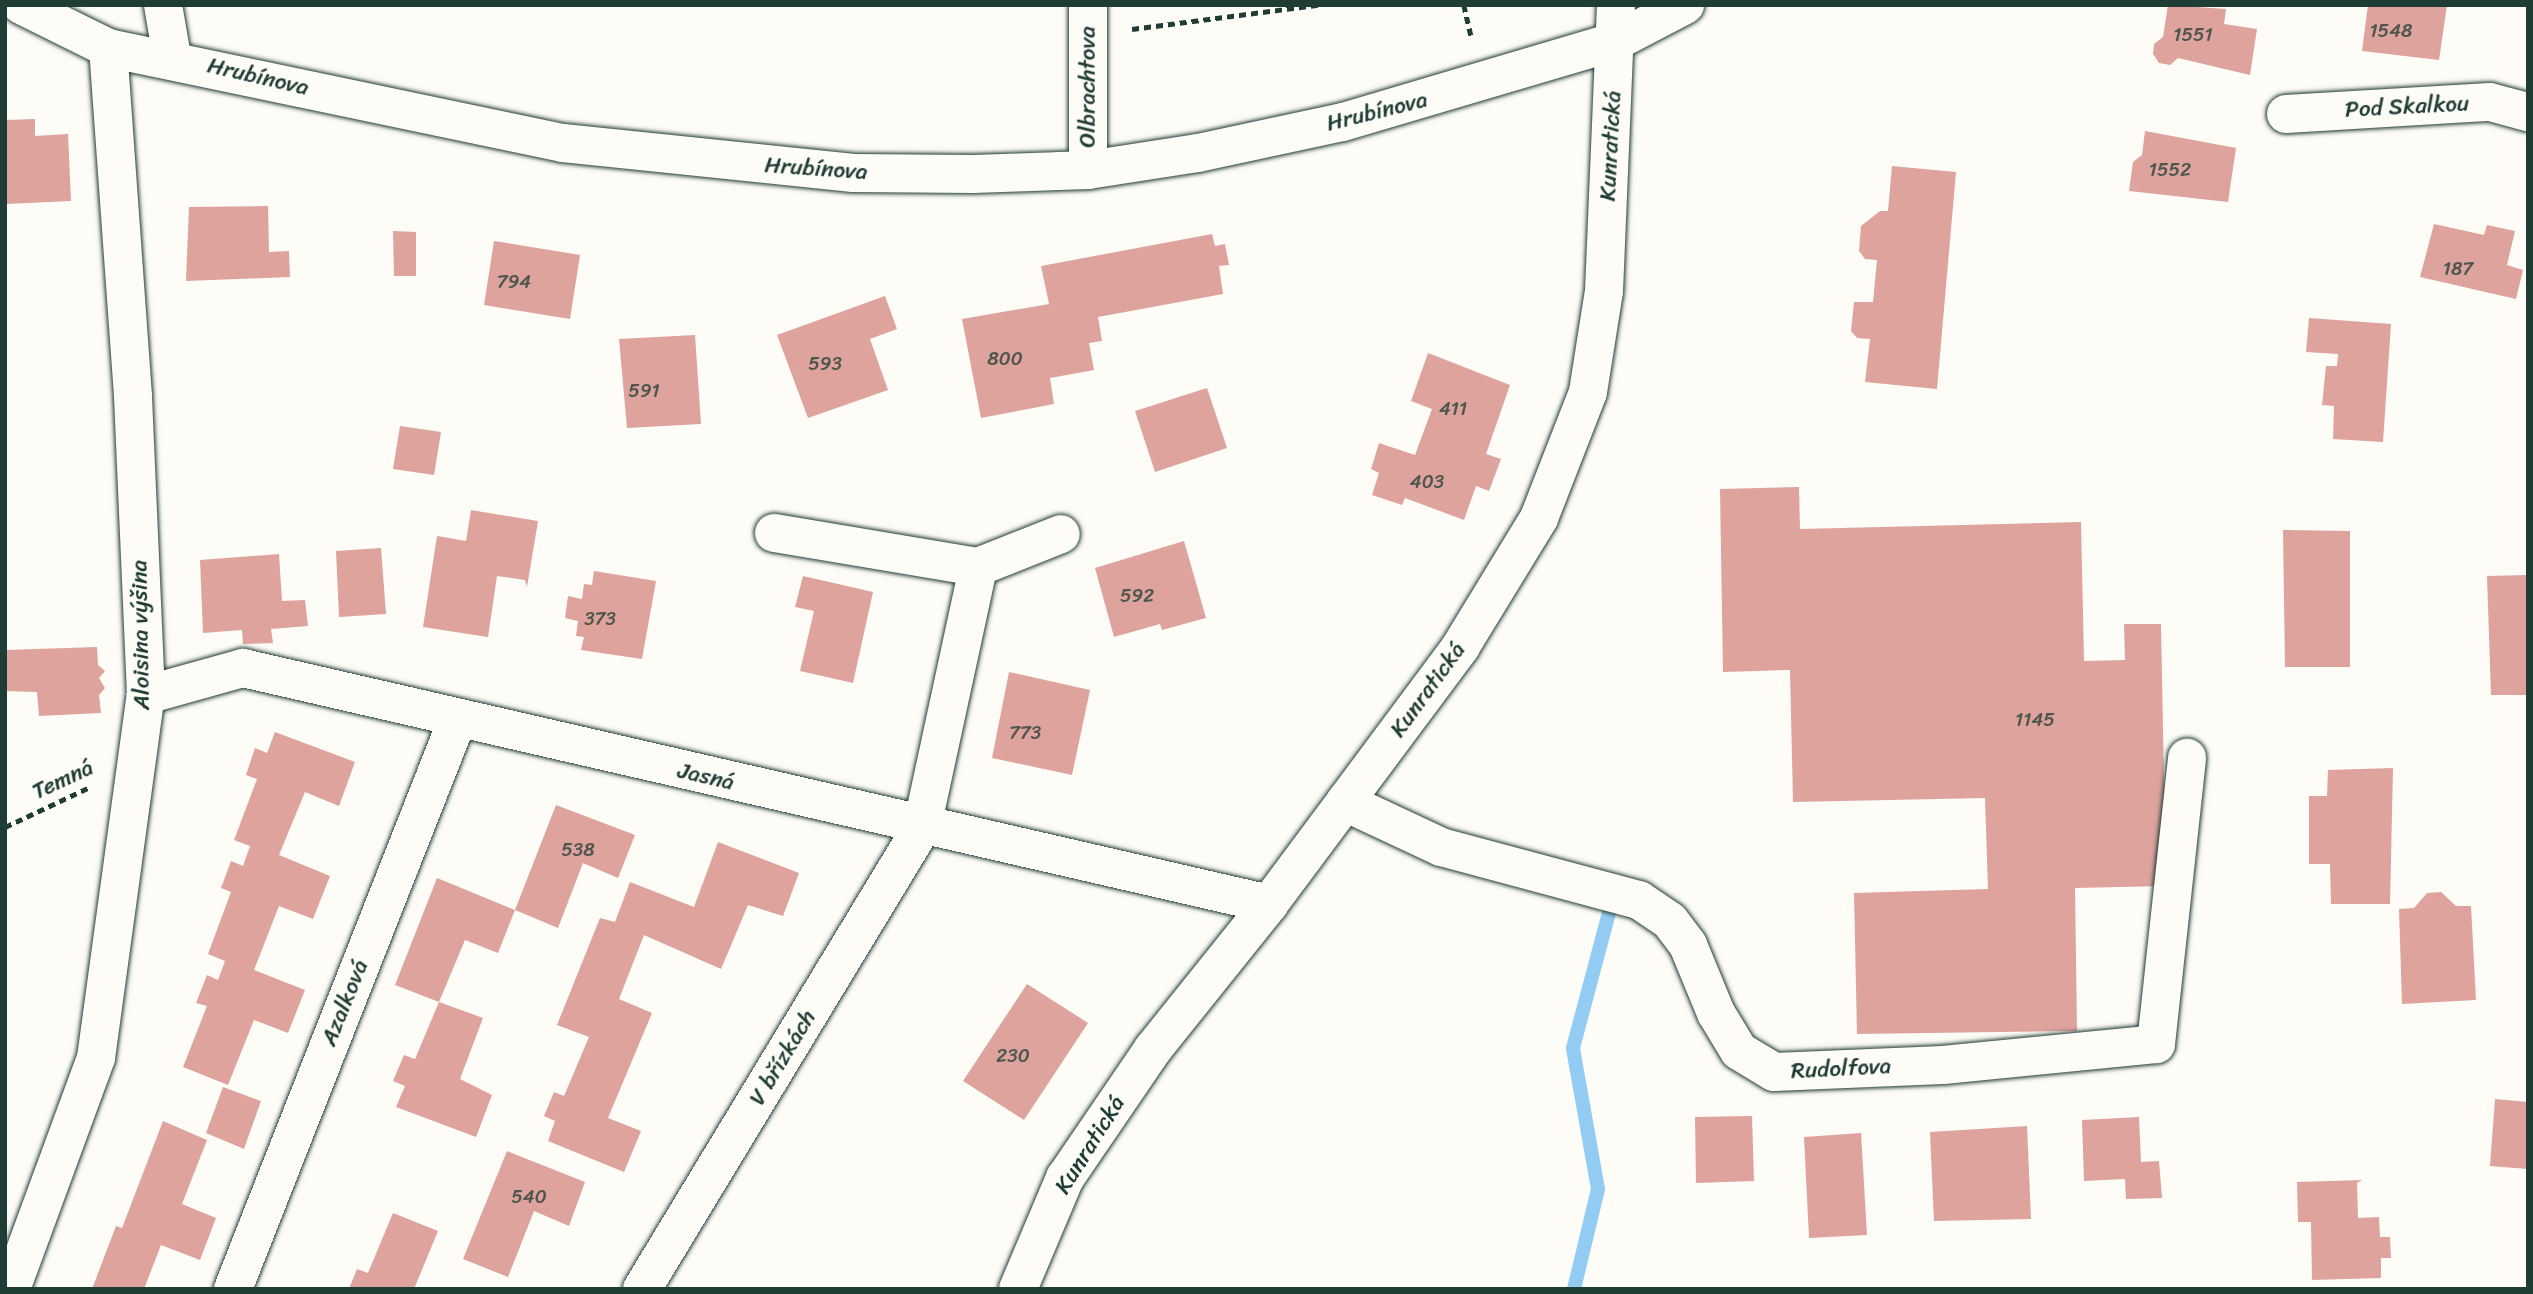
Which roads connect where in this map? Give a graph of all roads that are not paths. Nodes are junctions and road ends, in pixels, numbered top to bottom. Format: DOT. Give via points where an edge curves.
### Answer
graph roads {
  1 [pos="21,5"];
  2 [pos="163,5"];
  3 [pos="1685,5"];
  4 [pos="1087,20"];
  5 [pos="1616,23"];
  6 [pos="108,48"];
  7 [pos="172,58"];
  8 [pos="2528,112"];
  9 [pos="2286,114"];
  10 [pos="1088,170"];
  11 [pos="774,533"];
  12 [pos="1061,534"];
  13 [pos="978,567"];
  14 [pos="146,695"];
  15 [pos="458,718"];
  16 [pos="2188,758"];
  17 [pos="1345,802"];
  18 [pos="922,827"];
  19 [pos="1269,904"];
  20 [pos="11,1289"];
  21 [pos="233,1289"];
  22 [pos="642,1289"];
  23 [pos="1018,1289"];
  1 -- 6 [label="street, Hrubínova"];
  2 -- 7 [label="street"];
  3 -- 5 [label="street, Hrubínova"];
  4 -- 10 [label="street, Olbrachtova"];
  5 -- 10 [label="street, Hrubínova" via="1343,121 1198,153"];
  5 -- 17 [label="street, Kunratická" via="1604,291 1588,392 1539,518 1461,646"];
  6 -- 7 [label="street, Hrubínova"];
  6 -- 14 [label="street, Aloisina výšina" via="133,397"];
  7 -- 10 [label="street, Hrubínova" via="385,108 563,143 853,173"];
  8 -- 9 [label="street, Pod Skalkou" via="2490,102"];
  11 -- 13 [label="street"];
  12 -- 13 [label="street"];
  13 -- 18 [label="street, V břízkách"];
  14 -- 15 [label="street, Jasná" via="243,668"];
  14 -- 20 [label="street, Aloisina výšina" via="96,1058"];
  15 -- 18 [label="street, Jasná"];
  15 -- 21 [label="street, Azalková"];
  16 -- 17 [label="street, Rudolfova" via="2156,1044 1943,1065 1774,1072 1739,1051 1716,1013 1688,945 1670,921 1639,900 1441,847"];
  17 -- 19 [label="street, Kunratická"];
  18 -- 19 [label="street, Jasná"];
  18 -- 22 [label="street, V břízkách"];
  19 -- 23 [label="street, Kunratická" via="1153,1049 1065,1178"];
}
